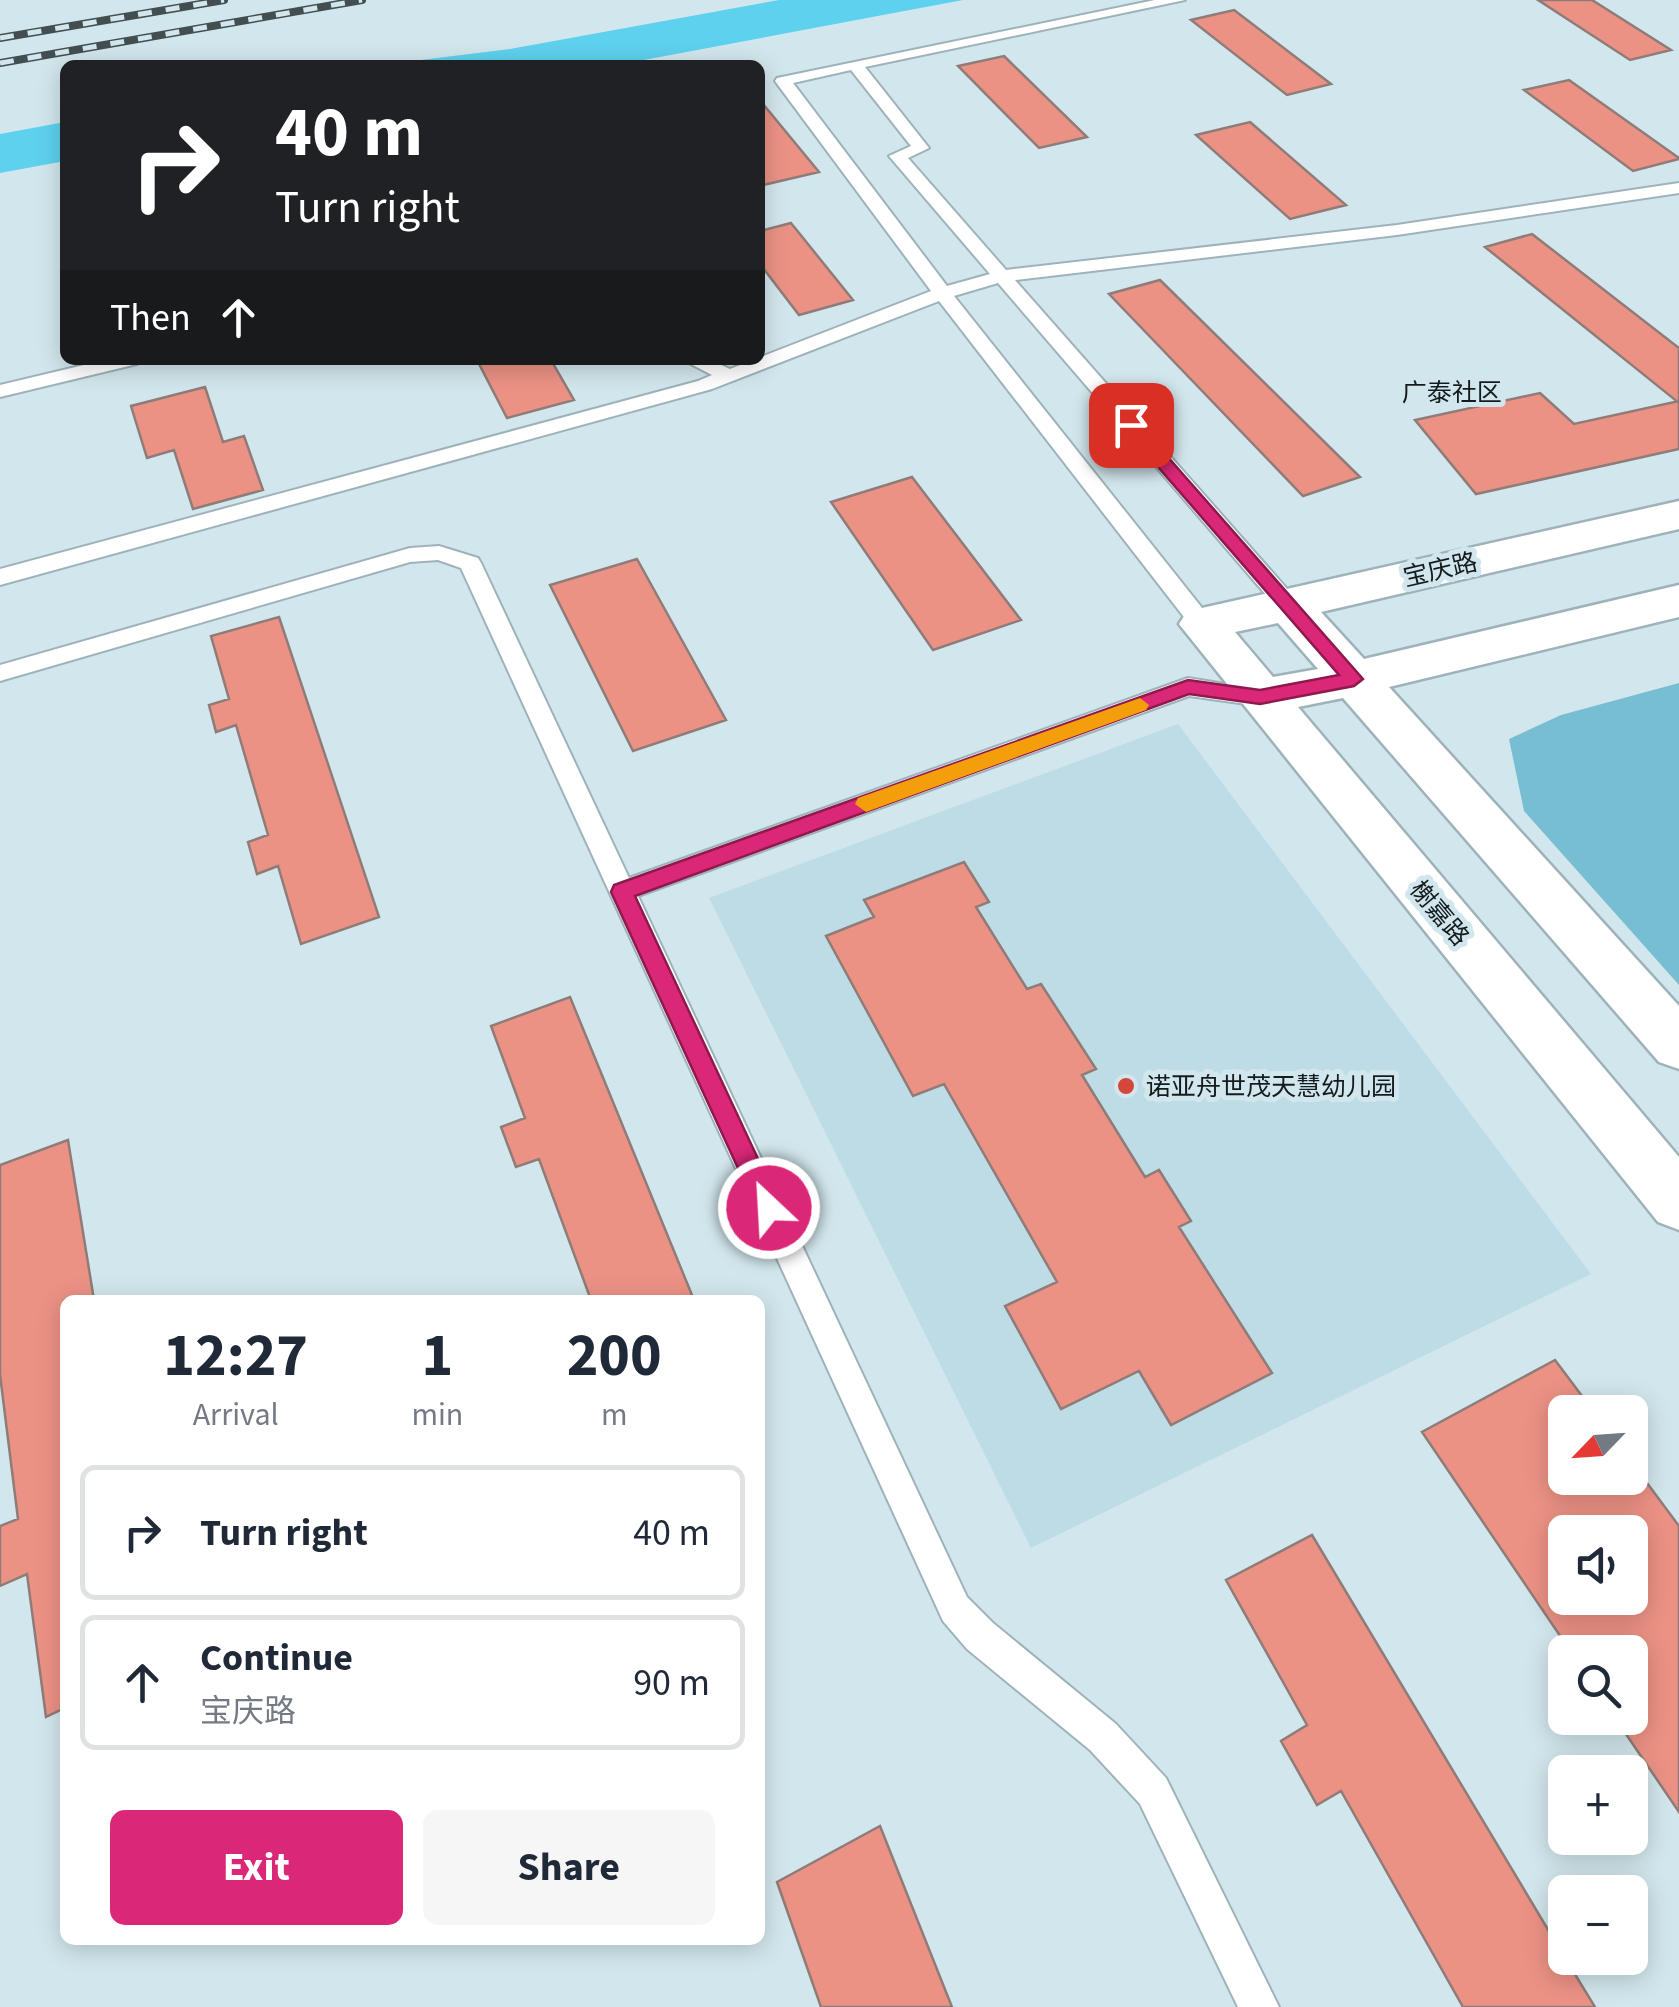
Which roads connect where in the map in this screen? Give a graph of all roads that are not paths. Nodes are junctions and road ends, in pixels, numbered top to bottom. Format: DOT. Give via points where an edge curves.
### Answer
graph roads {
  1 [pos="1178,0"];
  2 [pos="855,64"];
  3 [pos="783,81"];
  4 [pos="765,85"];
  5 [pos="1679,188"];
  6 [pos="1002,276"];
  7 [pos="944,294"];
  8 [pos="765,363"];
  9 [pos="109,365"];
  10 [pos="705,365"];
  11 [pos="759,365"];
  12 [pos="730,376"];
  13 [pos="0,391"];
  14 [pos="1679,515"];
  15 [pos="0,577"];
  16 [pos="1679,601"];
  17 [pos="1287,604"];
  18 [pos="1202,624"];
  19 [pos="0,674"];
  20 [pos="1354,679"];
  21 [pos="1260,697"];
  22 [pos="622,892"];
  23 [pos="1679,1045"];
  24 [pos="1679,1202"];
  25 [pos="1259,2007"];
  1 -- 2 [label="lane"];
  2 -- 3 [label="lane"];
  2 -- 6 [label="lane" via="922,148 896,156"];
  3 -- 4 [label="lane"];
  3 -- 7 [label="lane"];
  5 -- 6 [label="lane" via="1396,230"];
  6 -- 7 [label="lane"];
  6 -- 17 [label="lane"];
  7 -- 8 [label="lane"];
  7 -- 18 [label="lane"];
  9 -- 13 [label="lane"];
  10 -- 12 [label="lane"];
  11 -- 12 [label="lane"];
  12 -- 15 [label="lane"];
  14 -- 17 [label="main road, 宝庆路"];
  16 -- 20 [label="main road"];
  17 -- 18 [label="main road, 宝庆路"];
  17 -- 20 [label="main road"];
  18 -- 21 [label="main road, 榭嘉路"];
  19 -- 22 [label="lane" via="410,555 456,556 470,563"];
  20 -- 21 [label="main road"];
  20 -- 23 [label="main road"];
  21 -- 22 [label="lane" via="1188,687"];
  21 -- 24 [label="main road, 榭嘉路"];
  22 -- 25 [label="lane" via="955,1609 1103,1737 1152,1791"];
}
